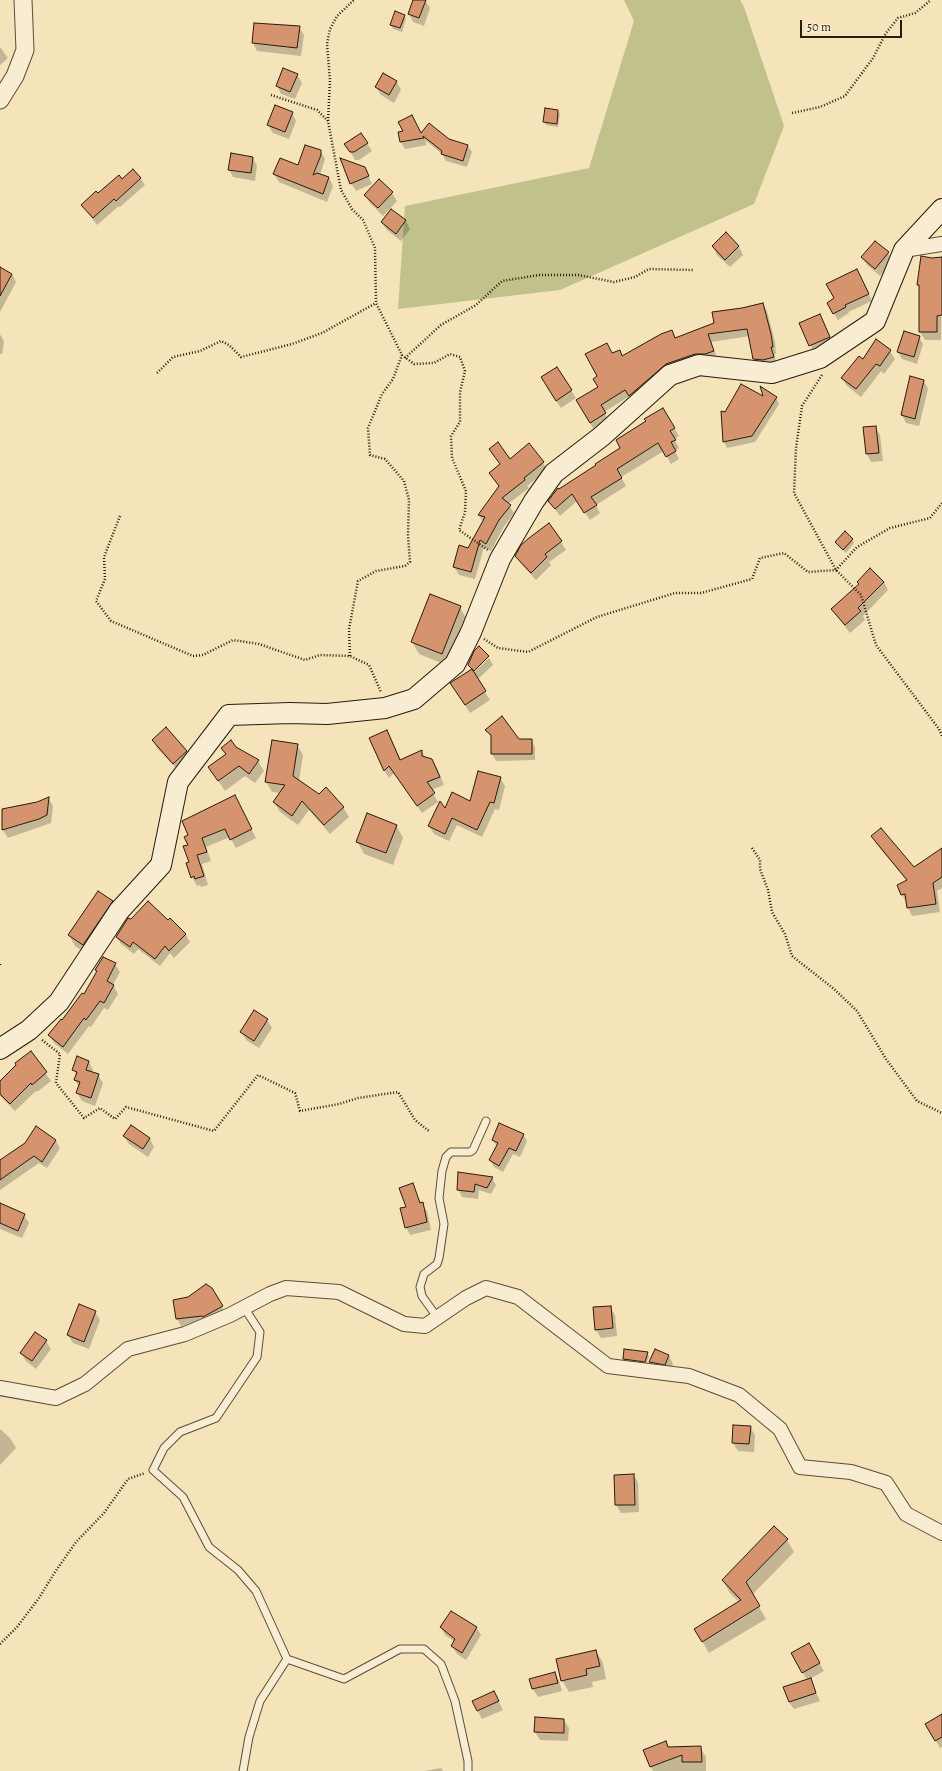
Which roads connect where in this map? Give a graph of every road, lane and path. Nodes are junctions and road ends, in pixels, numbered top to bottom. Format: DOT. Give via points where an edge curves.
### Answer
graph roads {
  1 [pos="23,0"];
  2 [pos="354,0"];
  3 [pos="931,0"];
  4 [pos="272,95"];
  5 [pos="0,100"];
  6 [pos="792,113"];
  7 [pos="328,121"];
  8 [pos="942,209"];
  9 [pos="942,244"];
  10 [pos="904,250"];
  11 [pos="693,270"];
  12 [pos="376,303"];
  13 [pos="402,355"];
  14 [pos="405,358"];
  15 [pos="820,358"];
  16 [pos="157,373"];
  17 [pos="942,503"];
  18 [pos="120,516"];
  19 [pos="500,559"];
  20 [pos="836,570"];
  21 [pos="471,632"];
  22 [pos="350,656"];
  23 [pos="385,708"];
  24 [pos="942,736"];
  25 [pos="752,848"];
  26 [pos="29,1030"];
  27 [pos="0,1049"];
  28 [pos="942,1113"];
  29 [pos="486,1121"];
  30 [pos="429,1131"];
  31 [pos="244,1309"];
  32 [pos="437,1317"];
  33 [pos="0,1388"];
  34 [pos="153,1470"];
  35 [pos="942,1533"];
  36 [pos="0,1644"];
  37 [pos="287,1659"];
  38 [pos="243,1771"];
  39 [pos="468,1771"];
  1 -- 5 [label="street" via="25,50 15,76"];
  2 -- 7 [label="path" via="337,16 326,44 330,80"];
  3 -- 6 [label="path" via="915,13 898,18 845,96 820,107"];
  4 -- 7 [label="path" via="317,110"];
  7 -- 12 [label="path" via="341,190 352,209 363,220 375,248"];
  8 -- 10 [label="main road"];
  9 -- 10 [label="street"];
  10 -- 15 [label="main road" via="875,321"];
  11 -- 14 [label="path" via="649,269 636,277 614,282 578,275 538,275 502,281 476,305 441,325"];
  12 -- 13 [label="path"];
  12 -- 16 [label="path" via="322,333 292,344 241,357 229,344 222,341 200,351 173,356"];
  13 -- 14 [label="path"];
  13 -- 22 [label="path" via="368,428 370,455 385,460 404,480 409,500 410,562 404,566 376,571 358,581 349,630"];
  14 -- 19 [label="path" via="414,364 434,362 450,354 460,357 465,372 460,392 460,422 451,436 452,458 466,491 465,512 459,530"];
  15 -- 19 [label="main road" via="772,373 699,365 670,376 602,436 554,473 534,500"];
  15 -- 20 [label="path" via="828,366 802,406 796,448 794,493"];
  17 -- 20 [label="path" via="930,518 890,528 857,547"];
  18 -- 22 [label="path" via="104,556 105,579 96,601 111,621 193,656 203,655 233,640 259,644 305,660 320,654"];
  19 -- 21 [label="main road"];
  20 -- 21 [label="path" via="808,572 784,553 760,558 752,579 701,593 675,593 597,617 528,652 498,648"];
  20 -- 24 [label="path" via="861,595 876,644"];
  21 -- 23 [label="main road" via="455,664 414,699"];
  22 -- 23 [label="path" via="369,665"];
  23 -- 26 [label="main road" via="327,714 229,715 178,782 161,865 119,911 59,1002"];
  25 -- 28 [label="path" via="760,860 760,869 768,890 772,912 785,934 792,956 834,989 857,1012 886,1059 917,1101"];
  26 -- 27 [label="main road"];
  26 -- 30 [label="path" via="60,1054 56,1083 84,1118 100,1108 115,1119 126,1107 214,1131 258,1075 295,1093 300,1111 398,1092 415,1120"];
  29 -- 32 [label="lane" via="473,1150 451,1152 446,1157 442,1171 439,1198 444,1224 439,1258 437,1264 424,1274 420,1288 422,1296"];
  31 -- 32 [label="street" via="286,1288 339,1292 404,1324 425,1326"];
  31 -- 33 [label="street" via="185,1334 128,1349 85,1384 56,1398"];
  31 -- 34 [label="lane" via="260,1332 257,1357 216,1418 180,1432 164,1448"];
  32 -- 35 [label="street" via="486,1288 518,1297 608,1366 689,1376 739,1395 780,1429 800,1467 851,1472 886,1483 906,1514"];
  34 -- 36 [label="path" via="128,1479 104,1513 76,1542 35,1604"];
  34 -- 37 [label="lane" via="183,1497 209,1547 238,1570 256,1591"];
  37 -- 38 [label="lane" via="260,1701 248,1737"];
  37 -- 39 [label="lane" via="344,1679 400,1649 424,1649 442,1664 455,1701"];
}
